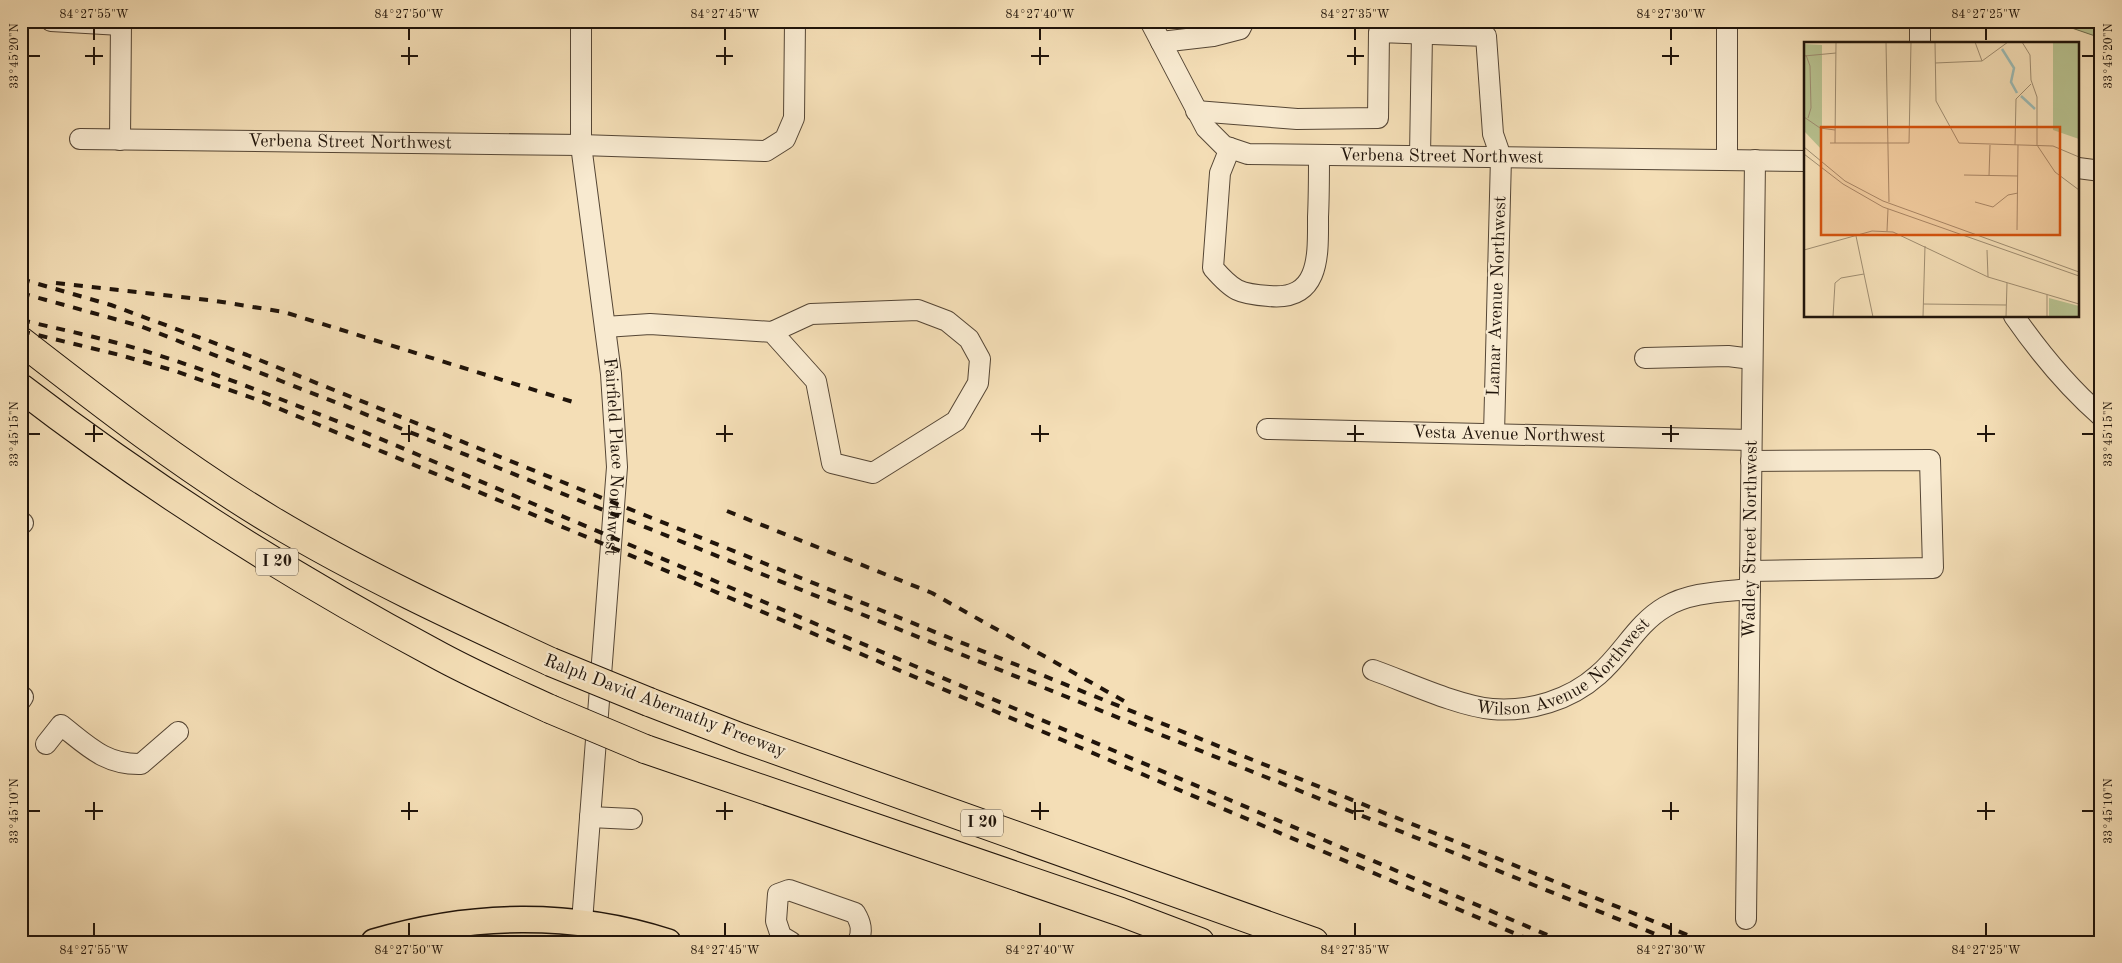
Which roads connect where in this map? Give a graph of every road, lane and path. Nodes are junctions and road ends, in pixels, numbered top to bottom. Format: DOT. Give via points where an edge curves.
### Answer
graph roads {
  1 [pos="51,21"];
  2 [pos="581,21"];
  3 [pos="794,21"];
  4 [pos="1150,21"];
  5 [pos="1244,21"];
  6 [pos="1727,21"];
  7 [pos="1920,21"];
  8 [pos="121,23"];
  9 [pos="1422,32"];
  10 [pos="1161,42"];
  11 [pos="1920,42"];
  12 [pos="1196,111"];
  13 [pos="80,139"];
  14 [pos="120,140"];
  15 [pos="581,144"];
  16 [pos="1230,148"];
  17 [pos="1319,155"];
  18 [pos="1420,156"];
  19 [pos="1501,157"];
  20 [pos="1726,160"];
  21 [pos="1755,160"];
  22 [pos="1804,161"];
  23 [pos="2080,168"];
  24 [pos="2101,171"];
  25 [pos="2016,318"];
  26 [pos="605,327"];
  27 [pos="772,332"];
  28 [pos="21,341"];
  29 [pos="1646,358"];
  30 [pos="1752,359"];
  31 [pos="21,388"];
  32 [pos="2101,416"];
  33 [pos="1267,429"];
  34 [pos="1494,434"];
  35 [pos="1752,440"];
  36 [pos="1751,461"];
  37 [pos="1750,580"];
  38 [pos="1373,670"];
  39 [pos="178,732"];
  40 [pos="46,744"];
  41 [pos="590,817"];
  42 [pos="632,818"];
  43 [pos="1746,918"];
  44 [pos="582,922"];
  45 [pos="374,942"];
  46 [pos="668,942"];
  47 [pos="791,942"];
  48 [pos="858,942"];
  49 [pos="1200,942"];
  50 [pos="1314,942"];
  1 -- 8 [label="street"];
  2 -- 15 [label="street, Fairfield Place Northwest"];
  3 -- 15 [label="street, Verbena Street Northwest" via="794,118 785,139 766,151"];
  4 -- 10 [label="street, Verbena Street Northwest"];
  5 -- 10 [label="street" via="1240,29 1213,36"];
  6 -- 20 [label="street"];
  7 -- 11 [label="street"];
  8 -- 14 [label="street"];
  9 -- 12 [label="street" via="1379,32 1378,118 1297,119"];
  9 -- 18 [label="street"];
  9 -- 19 [label="street" via="1486,36 1493,134"];
  10 -- 12 [label="street, Verbena Street Northwest"];
  12 -- 16 [label="street, Verbena Street Northwest" via="1206,128"];
  13 -- 14 [label="street, Verbena Street Northwest"];
  14 -- 15 [label="street, Verbena Street Northwest"];
  15 -- 26 [label="street, Fairfield Place Northwest"];
  16 -- 17 [label="street, Verbena Street Northwest" via="1248,154"];
  16 -- 17 [label="street" via="1220,173 1214,268 1238,292 1271,297 1295,294 1304,287 1317,264"];
  17 -- 18 [label="street, Verbena Street Northwest"];
  18 -- 19 [label="street, Verbena Street Northwest"];
  19 -- 20 [label="street, Verbena Street Northwest"];
  19 -- 34 [label="street, Lamar Avenue Northwest"];
  20 -- 21 [label="street, Verbena Street Northwest"];
  21 -- 22 [label="street, Verbena Street Northwest"];
  21 -- 30 [label="street, Wadley Street Northwest"];
  23 -- 24 [label="street"];
  25 -- 32 [label="street" via="2085,402"];
  26 -- 27 [label="street" via="650,324"];
  26 -- 41 [label="street, Fairfield Place Northwest" via="617,467"];
  27 -- 27 [label="street" via="816,381 832,463 840,465 873,472 956,421 978,383 980,360 969,339 946,321 918,310 811,314"];
  28 -- 50 [label="highway, Ralph David Abernathy Freeway / I 20, bridge" via="212,482 271,520 409,595 551,662 742,738"];
  29 -- 30 [label="street" via="1728,356"];
  30 -- 35 [label="street, Wadley Street Northwest"];
  31 -- 49 [label="highway, I 20, bridge" via="88,439 189,508 289,569 435,654 550,709 645,749"];
  33 -- 34 [label="street, Vesta Avenue Northwest"];
  34 -- 35 [label="street, Vesta Avenue Northwest"];
  35 -- 36 [label="street, Wadley Street Northwest"];
  36 -- 37 [label="street, Wadley Street Northwest"];
  36 -- 37 [label="street, Wilson Avenue Northwest" via="1930,460 1933,568"];
  37 -- 38 [label="street, Wilson Avenue Northwest" via="1665,607 1642,625 1599,675 1567,696 1530,708 1492,709 1454,700"];
  37 -- 43 [label="street, Wadley Street Northwest"];
  39 -- 40 [label="street" via="141,764 124,765 107,759 61,725"];
  41 -- 42 [label="street"];
  41 -- 44 [label="street, Fairfield Place Northwest"];
  44 -- 45 [label="main road" via="520,918 455,923"];
  44 -- 46 [label="main road"];
  47 -- 48 [label="street" via="782,936 776,921 778,894 788,890 855,913 861,923"];
}
